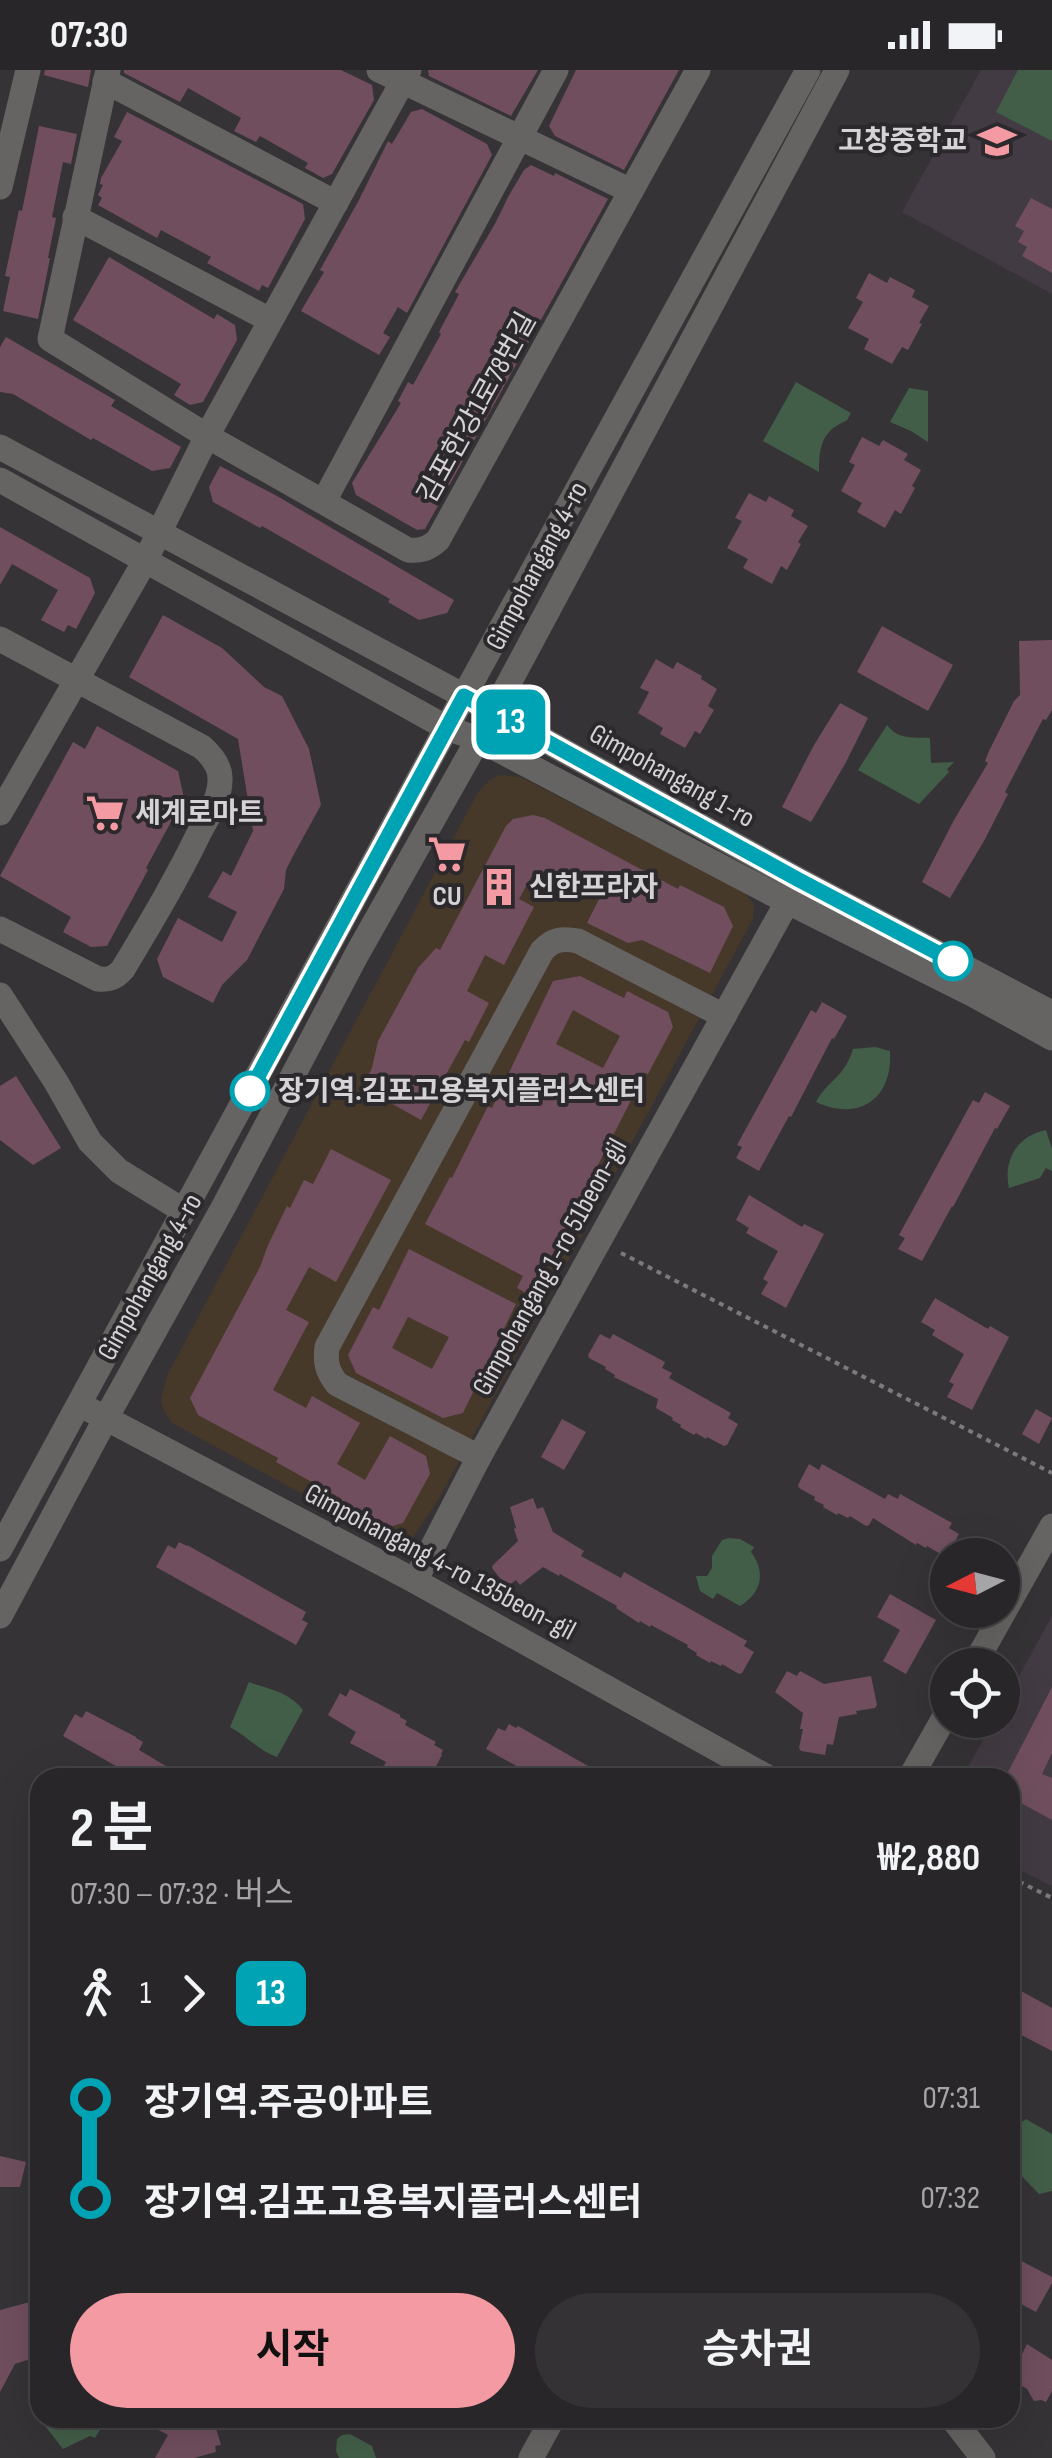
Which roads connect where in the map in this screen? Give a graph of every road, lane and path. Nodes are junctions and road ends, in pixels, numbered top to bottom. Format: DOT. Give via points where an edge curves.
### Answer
graph roads {
  1 [pos="28,70"];
  2 [pos="379,70"];
  3 [pos="556,70"];
  4 [pos="698,70"];
  5 [pos="808,70"];
  6 [pos="838,70"];
  7 [pos="107,76"];
  8 [pos="406,76"];
  9 [pos="519,138"];
  10 [pos="4,142"];
  11 [pos="0,187"];
  12 [pos="631,191"];
  13 [pos="336,204"];
  14 [pos="75,217"];
  15 [pos="270,320"];
  16 [pos="207,436"];
  17 [pos="0,447"];
  18 [pos="0,480"];
  19 [pos="324,501"];
  20 [pos="158,533"];
  21 [pos="144,561"];
  22 [pos="0,639"];
  23 [pos="77,680"];
  24 [pos="464,696"];
  25 [pos="493,713"];
  26 [pos="447,728"];
  27 [pos="478,739"];
  28 [pos="0,814"];
  29 [pos="794,891"];
  30 [pos="0,929"];
  31 [pos="0,996"];
  32 [pos="1052,1013"];
  33 [pos="724,1016"];
  34 [pos="1052,1038"];
  35 [pos="184,1211"];
  36 [pos="621,1254"];
  37 [pos="80,1405"];
  38 [pos="106,1418"];
  39 [pos="480,1457"];
  40 [pos="1052,1474"];
  41 [pos="1052,1526"];
  42 [pos="0,1549"];
  43 [pos="415,1581"];
  44 [pos="0,1616"];
  45 [pos="984,1648"];
  46 [pos="933,1738"];
  47 [pos="751,1768"];
  48 [pos="916,1768"];
  49 [pos="1020,1883"];
  50 [pos="1052,1898"];
  51 [pos="548,2428"];
  52 [pos="960,2428"];
  53 [pos="531,2458"];
  54 [pos="984,2458"];
  1 -- 10 [label="street"];
  2 -- 8 [label="street"];
  3 -- 9 [label="street"];
  4 -- 12 [label="street, 김포한강1로78번길"];
  5 -- 24 [label="street, Gimpohangang 4-ro"];
  6 -- 25 [label="street, Gimpohangang 4-ro"];
  7 -- 13 [label="street, 김포한강1로78번길"];
  7 -- 14 [label="street, 김포한강1로78번길"];
  8 -- 9 [label="street"];
  8 -- 13 [label="street"];
  9 -- 12 [label="street"];
  9 -- 19 [label="street"];
  10 -- 11 [label="street"];
  12 -- 19 [label="street, 김포한강1로78번길" via="438,540 408,550"];
  13 -- 15 [label="street"];
  14 -- 15 [label="street"];
  14 -- 16 [label="street, 김포한강1로78번길" via="50,339"];
  15 -- 16 [label="street"];
  16 -- 19 [label="street, 김포한강1로78번길"];
  16 -- 20 [label="street"];
  17 -- 20 [label="street, Gimpohangang 1-ro"];
  18 -- 21 [label="street, Gimpohangang 1-ro"];
  20 -- 21 [label="street"];
  20 -- 24 [label="street, Gimpohangang 1-ro"];
  21 -- 23 [label="street"];
  21 -- 26 [label="street, Gimpohangang 1-ro"];
  22 -- 23 [label="street"];
  23 -- 28 [label="street"];
  23 -- 30 [label="street" via="202,748 220,772 218,794 116,977 98,978"];
  24 -- 25 [label="street, Gimpohangang 1-ro"];
  24 -- 26 [label="street, Gimpohangang 4-ro"];
  25 -- 27 [label="street, Gimpohangang 4-ro"];
  25 -- 29 [label="street, Gimpohangang 1-ro"];
  26 -- 27 [label="street, Gimpohangang 1-ro"];
  26 -- 35 [label="street, Gimpohangang 4-ro"];
  27 -- 29 [label="street, Gimpohangang 1-ro"];
  27 -- 38 [label="street, Gimpohangang 4-ro"];
  29 -- 32 [label="street, Gimpohangang 1-ro"];
  29 -- 33 [label="street, Gimpohangang 1-ro 51beon-gil"];
  29 -- 34 [label="street, Gimpohangang 1-ro"];
  31 -- 35 [label="street" via="90,1142 119,1171"];
  33 -- 39 [label="street, Gimpohangang 1-ro 51beon-gil"];
  33 -- 39 [label="street" via="578,941 563,938 542,951 327,1347 325,1362 337,1384"];
  35 -- 37 [label="street, Gimpohangang 4-ro"];
  36 -- 40 [label="path"];
  37 -- 38 [label="street, Gimpohangang 4-ro 135beon-gil"];
  37 -- 42 [label="street, Gimpohangang 4-ro"];
  38 -- 43 [label="street, Gimpohangang 4-ro 135beon-gil"];
  38 -- 44 [label="street, Gimpohangang 4-ro"];
  39 -- 43 [label="street, Gimpohangang 1-ro 51beon-gil"];
  41 -- 45 [label="street"];
  43 -- 47 [label="street, Gimpohangang 4-ro 135beon-gil"];
  46 -- 48 [label="street"];
  49 -- 50 [label="path"];
  51 -- 53 [label="street"];
  52 -- 54 [label="street"];
}
